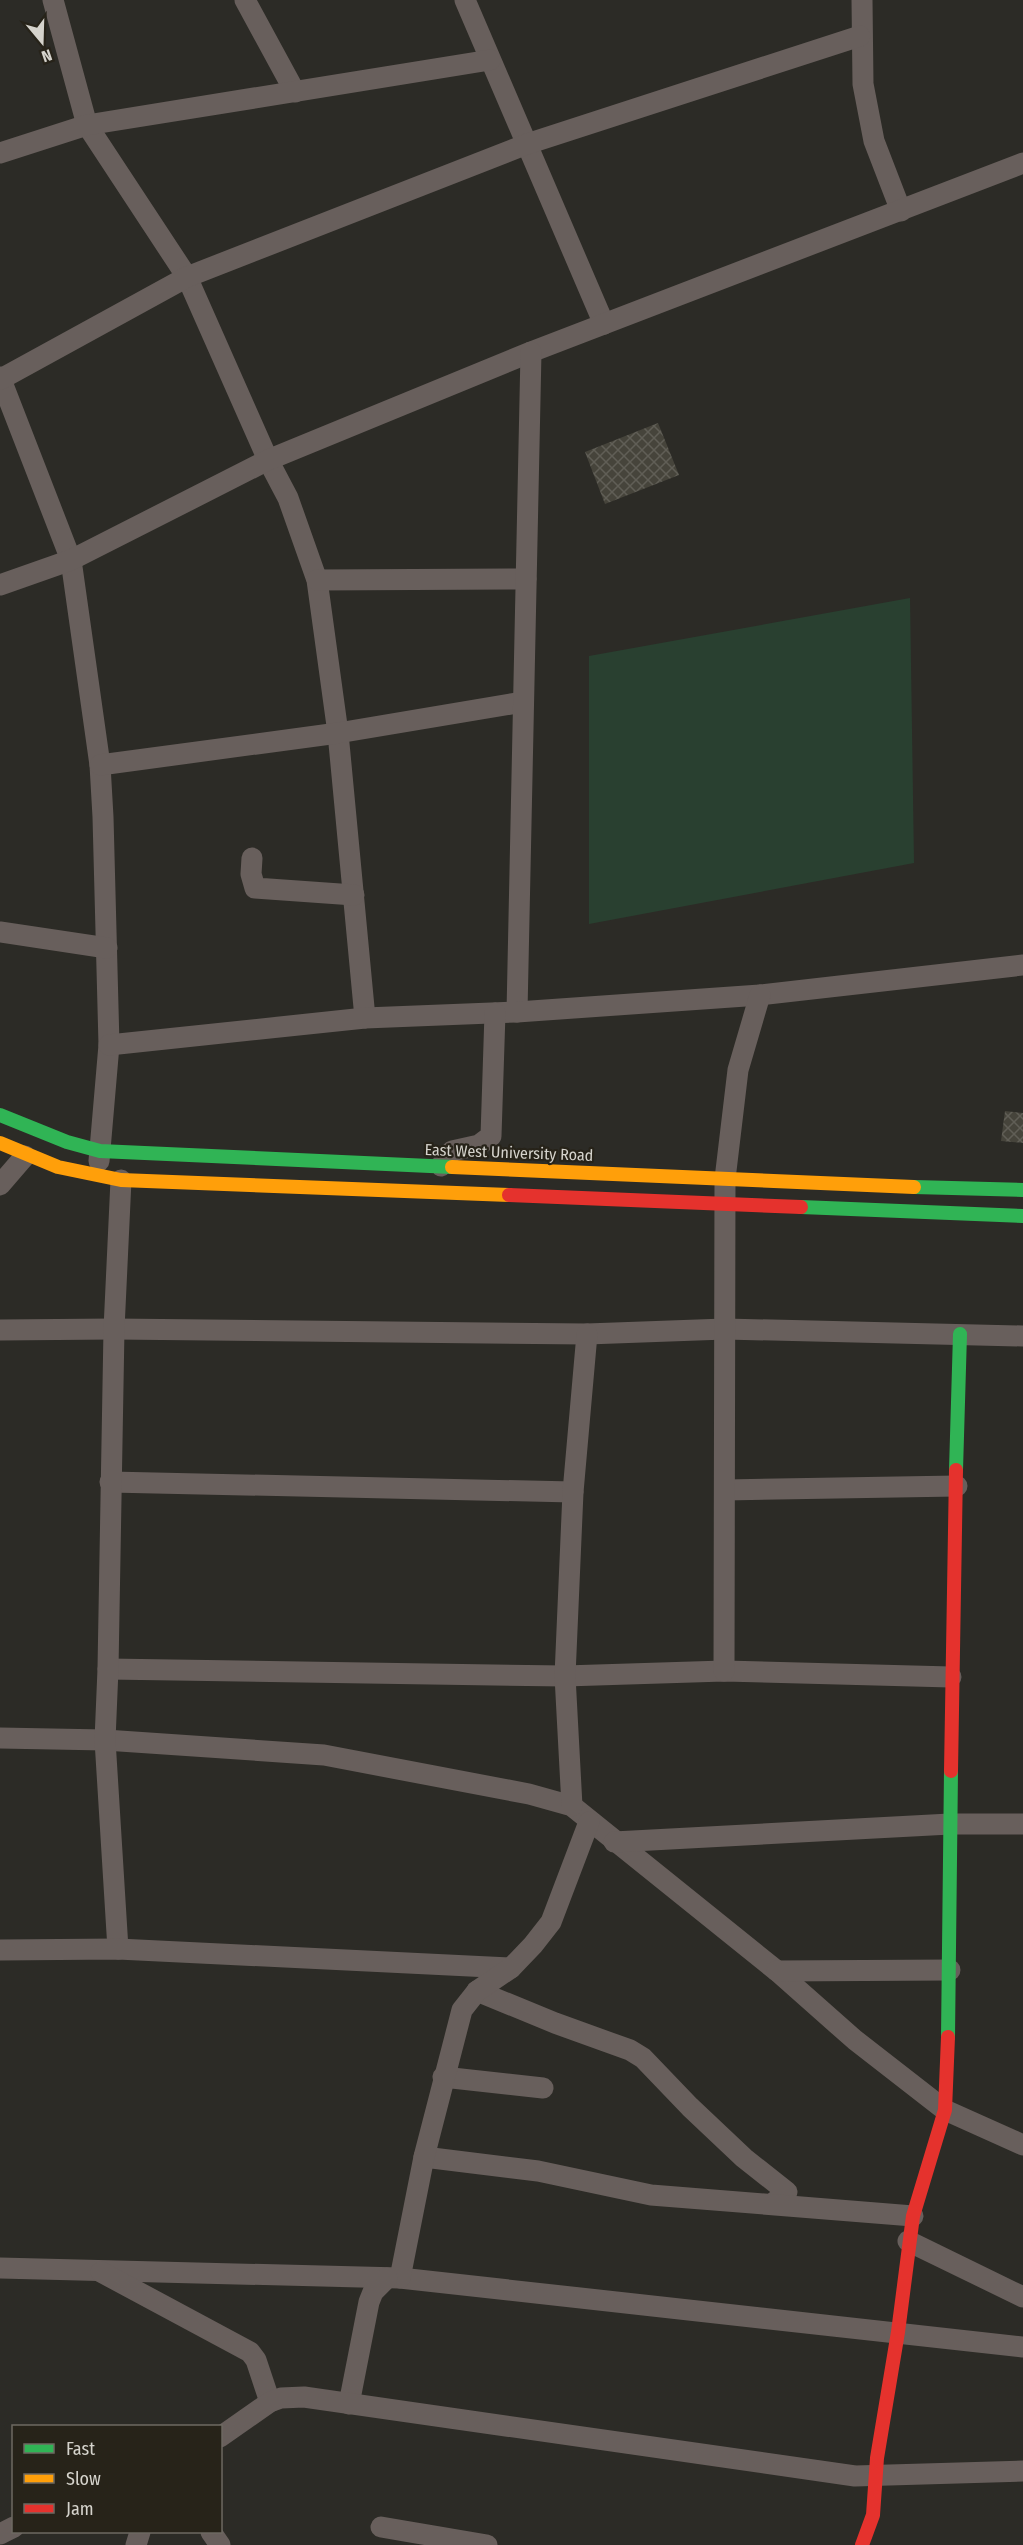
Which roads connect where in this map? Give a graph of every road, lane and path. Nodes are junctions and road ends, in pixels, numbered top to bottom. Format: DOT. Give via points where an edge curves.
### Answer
graph roads {
  1 [pos="53,0"];
  2 [pos="245,0"];
  3 [pos="465,0"];
  4 [pos="862,0"];
  5 [pos="860,36"];
  6 [pos="490,60"];
  7 [pos="295,92"];
  8 [pos="87,126"];
  9 [pos="527,144"];
  10 [pos="0,153"];
  11 [pos="1023,163"];
  12 [pos="901,211"];
  13 [pos="187,277"];
  14 [pos="604,324"];
  15 [pos="531,352"];
  16 [pos="0,378"];
  17 [pos="268,460"];
  18 [pos="71,560"];
  19 [pos="526,579"];
  20 [pos="317,580"];
  21 [pos="0,585"];
  22 [pos="524,702"];
  23 [pos="338,733"];
  24 [pos="100,765"];
  25 [pos="252,858"];
  26 [pos="354,895"];
  27 [pos="0,932"];
  28 [pos="107,948"];
  29 [pos="1023,965"];
  30 [pos="759,995"];
  31 [pos="517,1012"];
  32 [pos="495,1013"];
  33 [pos="365,1018"];
  34 [pos="109,1046"];
  35 [pos="0,1115"];
  36 [pos="0,1143"];
  37 [pos="100,1151"];
  38 [pos="25,1156"];
  39 [pos="441,1166"];
  40 [pos="96,1177"];
  41 [pos="725,1179"];
  42 [pos="121,1180"];
  43 [pos="0,1185"];
  44 [pos="1023,1190"];
  45 [pos="724,1205"];
  46 [pos="1023,1216"];
  47 [pos="114,1329"];
  48 [pos="725,1329"];
  49 [pos="0,1330"];
  50 [pos="587,1334"];
  51 [pos="960,1334"];
  52 [pos="1023,1336"];
  53 [pos="110,1482"];
  54 [pos="957,1486"];
  55 [pos="725,1490"];
  56 [pos="573,1492"];
  57 [pos="108,1669"];
  58 [pos="724,1671"];
  59 [pos="565,1676"];
  60 [pos="951,1677"];
  61 [pos="0,1738"];
  62 [pos="105,1740"];
  63 [pos="572,1806"];
  64 [pos="589,1822"];
  65 [pos="950,1824"];
  66 [pos="1023,1824"];
  67 [pos="614,1842"];
  68 [pos="118,1949"];
  69 [pos="0,1950"];
  70 [pos="511,1968"];
  71 [pos="950,1970"];
  72 [pos="777,1971"];
  73 [pos="477,1991"];
  74 [pos="443,2077"];
  75 [pos="543,2088"];
  76 [pos="945,2110"];
  77 [pos="1023,2145"];
  78 [pos="424,2157"];
  79 [pos="772,2204"];
  80 [pos="913,2216"];
  81 [pos="908,2241"];
  82 [pos="0,2268"];
  83 [pos="98,2270"];
  84 [pos="394,2278"];
  85 [pos="1023,2297"];
  86 [pos="898,2332"];
  87 [pos="1023,2347"];
  88 [pos="270,2402"];
  89 [pos="349,2404"];
  90 [pos="222,2436"];
  91 [pos="1023,2471"];
  92 [pos="877,2475"];
  93 [pos="381,2527"];
  94 [pos="487,2545"];
  95 [pos="862,2545"];
  1 -- 8 [label="street"];
  2 -- 7 [label="street"];
  3 -- 6 [label="street"];
  4 -- 5 [label="street"];
  5 -- 9 [label="street"];
  5 -- 12 [label="street" via="863,84 874,141"];
  6 -- 7 [label="street"];
  6 -- 9 [label="street"];
  7 -- 8 [label="street"];
  8 -- 10 [label="street"];
  8 -- 13 [label="street"];
  9 -- 13 [label="street"];
  9 -- 14 [label="street"];
  11 -- 12 [label="street"];
  12 -- 14 [label="street"];
  13 -- 16 [label="street"];
  13 -- 17 [label="street"];
  14 -- 15 [label="street"];
  15 -- 17 [label="street"];
  15 -- 19 [label="street"];
  16 -- 18 [label="street"];
  17 -- 18 [label="street"];
  17 -- 20 [label="street" via="288,498"];
  18 -- 21 [label="street"];
  18 -- 24 [label="street"];
  19 -- 20 [label="street"];
  19 -- 22 [label="street"];
  20 -- 23 [label="street"];
  22 -- 23 [label="street"];
  22 -- 31 [label="street"];
  23 -- 24 [label="street"];
  23 -- 26 [label="street"];
  24 -- 28 [label="street"];
  25 -- 26 [label="street" via="255,888"];
  26 -- 33 [label="street"];
  27 -- 28 [label="street"];
  28 -- 34 [label="street"];
  29 -- 30 [label="street"];
  30 -- 31 [label="street"];
  30 -- 41 [label="street" via="738,1070"];
  31 -- 32 [label="street"];
  32 -- 33 [label="street"];
  32 -- 39 [label="street" via="492,1136 479,1145 452,1151"];
  33 -- 34 [label="street"];
  34 -- 37 [label="street"];
  35 -- 37 [label="main road, East West University Road"];
  36 -- 38 [label="main road"];
  37 -- 39 [label="main road, East West University Road"];
  37 -- 40 [label="street"];
  38 -- 40 [label="main road"];
  38 -- 43 [label="street"];
  39 -- 41 [label="main road, East West University Road"];
  40 -- 42 [label="main road"];
  41 -- 44 [label="main road, East West University Road"];
  41 -- 45 [label="street"];
  42 -- 45 [label="main road"];
  42 -- 47 [label="street"];
  45 -- 46 [label="main road"];
  45 -- 48 [label="street"];
  47 -- 49 [label="street"];
  47 -- 50 [label="street"];
  47 -- 53 [label="street"];
  48 -- 50 [label="street"];
  48 -- 51 [label="street"];
  48 -- 55 [label="street"];
  50 -- 56 [label="street"];
  51 -- 52 [label="street"];
  51 -- 54 [label="main road"];
  53 -- 56 [label="street"];
  53 -- 57 [label="street"];
  54 -- 55 [label="street"];
  54 -- 60 [label="main road"];
  55 -- 58 [label="street"];
  56 -- 59 [label="street"];
  57 -- 59 [label="street"];
  57 -- 62 [label="street"];
  58 -- 59 [label="street"];
  58 -- 60 [label="street"];
  59 -- 63 [label="street"];
  60 -- 65 [label="main road"];
  61 -- 62 [label="street"];
  62 -- 63 [label="street" via="324,1755 529,1794"];
  62 -- 68 [label="street"];
  63 -- 64 [label="street"];
  64 -- 67 [label="street"];
  64 -- 70 [label="street" via="551,1922"];
  65 -- 66 [label="street"];
  65 -- 67 [label="street"];
  65 -- 71 [label="main road"];
  67 -- 72 [label="street"];
  68 -- 69 [label="street"];
  68 -- 70 [label="street"];
  70 -- 73 [label="street"];
  71 -- 72 [label="street"];
  71 -- 76 [label="main road"];
  72 -- 76 [label="street" via="855,2040"];
  73 -- 74 [label="street" via="462,2010"];
  73 -- 79 [label="street" via="643,2058 744,2158 787,2192"];
  74 -- 75 [label="street"];
  74 -- 78 [label="street"];
  76 -- 77 [label="street"];
  76 -- 80 [label="main road"];
  78 -- 79 [label="street" via="538,2171 651,2195"];
  78 -- 84 [label="street"];
  79 -- 80 [label="street"];
  80 -- 81 [label="main road"];
  81 -- 85 [label="street"];
  81 -- 86 [label="main road"];
  82 -- 83 [label="street"];
  83 -- 84 [label="street"];
  83 -- 88 [label="street" via="250,2352"];
  84 -- 86 [label="street"];
  84 -- 89 [label="street" via="373,2292 369,2302"];
  86 -- 87 [label="street"];
  86 -- 92 [label="main road"];
  88 -- 89 [label="street" via="304,2397"];
  88 -- 90 [label="street"];
  89 -- 92 [label="street" via="855,2476"];
  91 -- 92 [label="street"];
  92 -- 95 [label="main road" via="873,2515"];
  93 -- 94 [label="street"];
}
